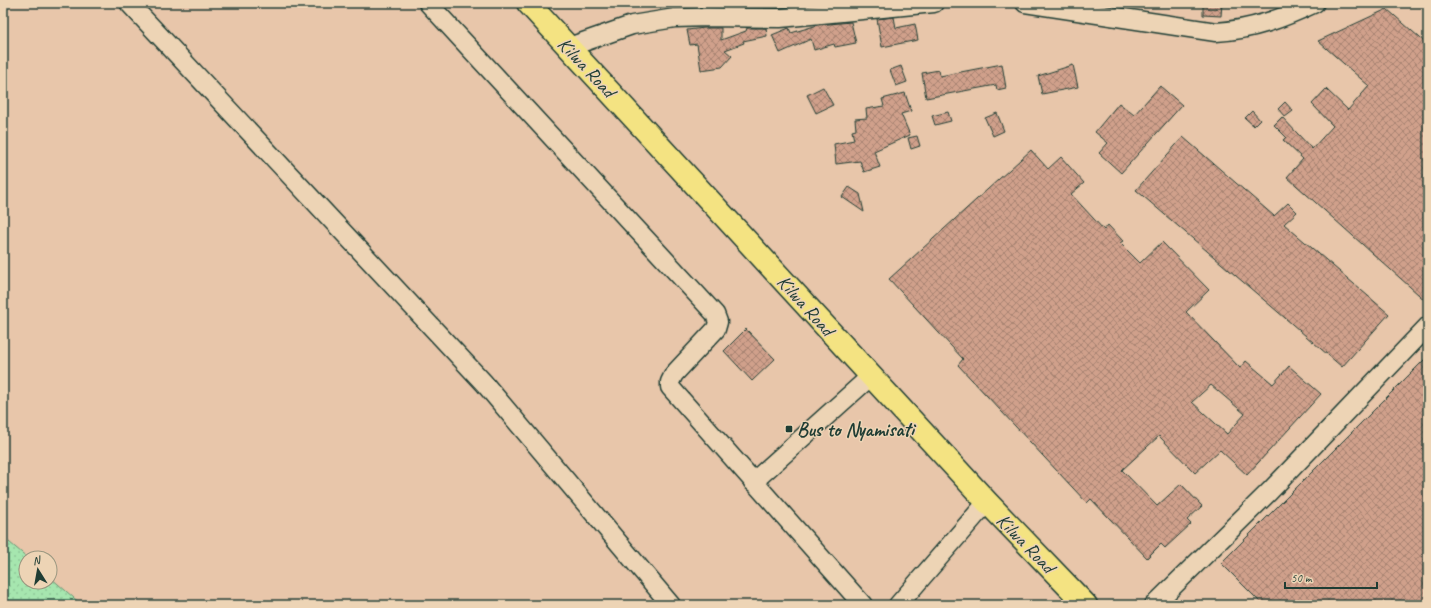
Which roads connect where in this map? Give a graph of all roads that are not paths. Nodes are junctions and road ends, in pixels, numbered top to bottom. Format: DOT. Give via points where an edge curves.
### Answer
graph roads {
  1 [pos="130,3"];
  2 [pos="428,3"];
  3 [pos="528,3"];
  4 [pos="934,3"];
  5 [pos="1025,3"];
  6 [pos="1315,3"];
  7 [pos="1067,6"];
  8 [pos="569,47"];
  9 [pos="1428,326"];
  10 [pos="871,376"];
  11 [pos="753,482"];
  12 [pos="987,502"];
  13 [pos="671,605"];
  14 [pos="863,605"];
  15 [pos="898,605"];
  16 [pos="1086,605"];
  17 [pos="1154,605"];
  1 -- 13 [label="street" via="484,383"];
  2 -- 11 [label="street" via="716,314 716,329 674,374 670,387"];
  3 -- 8 [label="highway, Kilwa Road"];
  4 -- 8 [label="street" via="780,18 675,18 632,25"];
  5 -- 7 [label="street"];
  6 -- 7 [label="street" via="1284,18 1259,26 1216,32"];
  8 -- 10 [label="highway, Kilwa Road"];
  9 -- 17 [label="street" via="1269,492"];
  10 -- 11 [label="street"];
  10 -- 12 [label="highway, Kilwa Road"];
  11 -- 14 [label="street"];
  12 -- 15 [label="street"];
  12 -- 16 [label="highway, Kilwa Road"];
}
